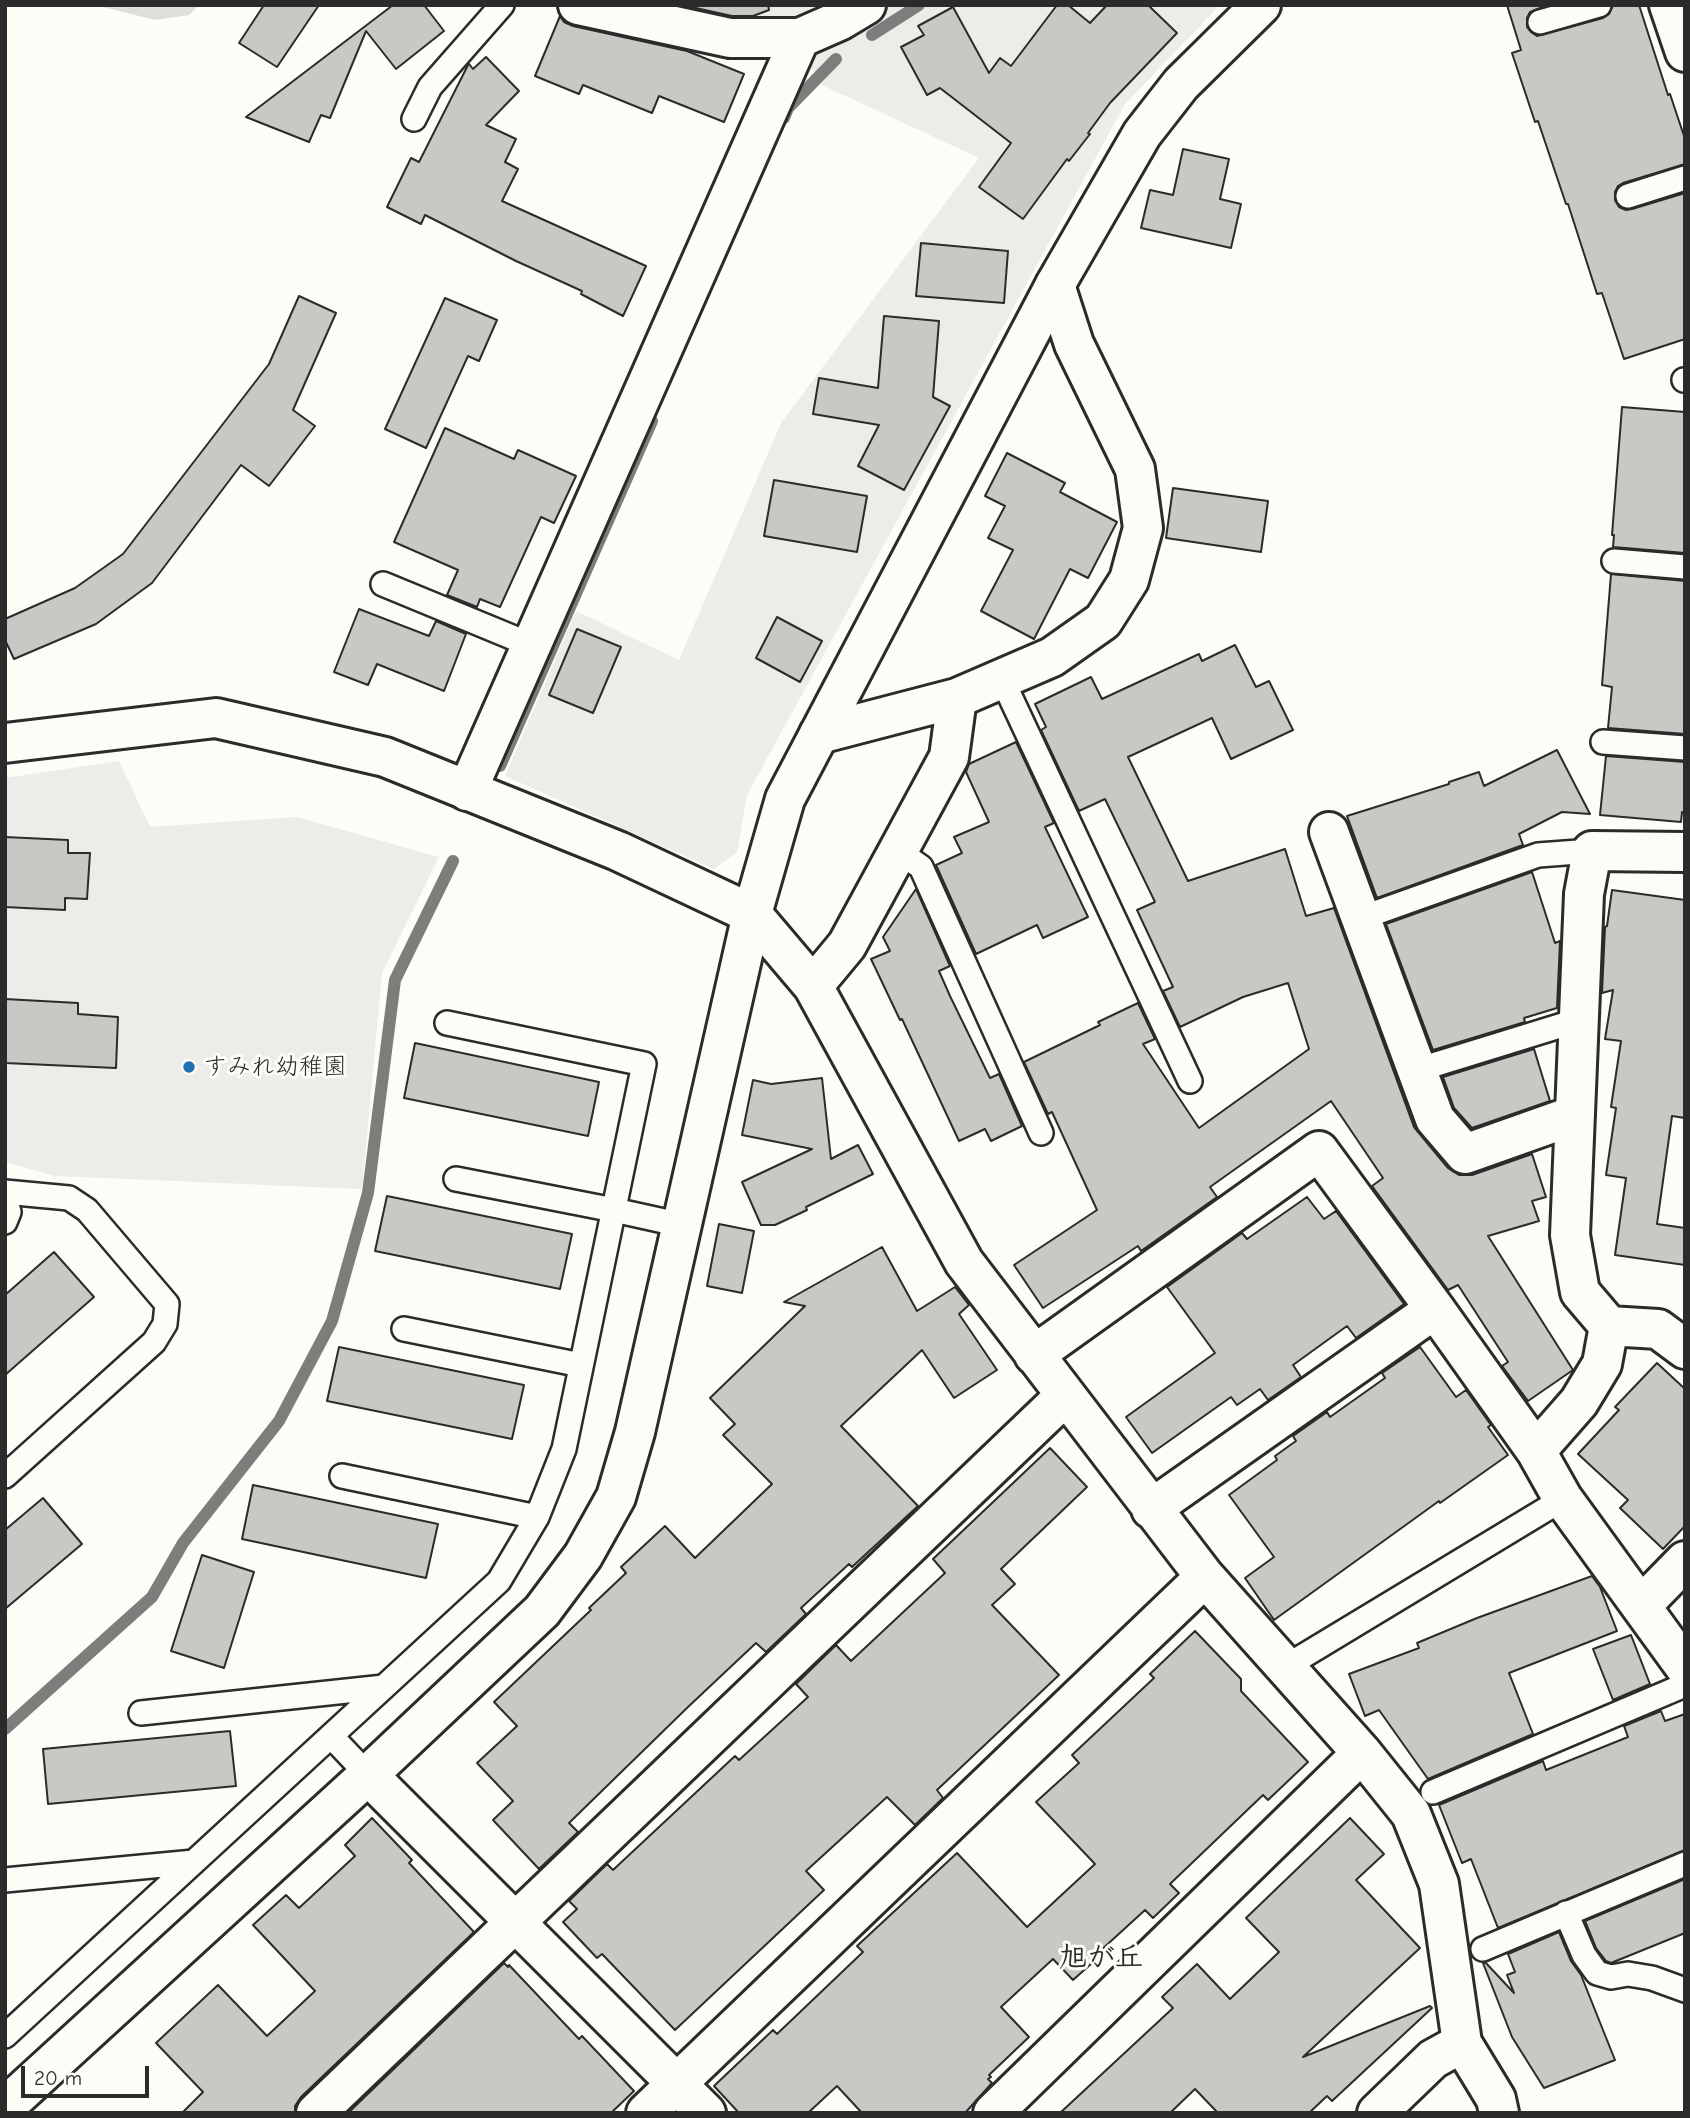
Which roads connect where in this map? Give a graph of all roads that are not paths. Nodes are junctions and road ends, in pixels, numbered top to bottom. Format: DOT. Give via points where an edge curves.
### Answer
graph roads {
  1 [pos="502,5"];
  2 [pos="578,5"];
  3 [pos="866,5"];
  4 [pos="1261,5"];
  5 [pos="1600,5"];
  6 [pos="1669,5"];
  7 [pos="1540,22"];
  8 [pos="800,38"];
  9 [pos="1685,52"];
  10 [pos="414,119"];
  11 [pos="1685,178"];
  12 [pos="1628,196"];
  13 [pos="1055,285"];
  14 [pos="1614,561"];
  15 [pos="1685,567"];
  16 [pos="383,584"];
  17 [pos="531,645"];
  18 [pos="1001,677"];
  19 [pos="957,698"];
  20 [pos="819,734"];
  21 [pos="1603,742"];
  22 [pos="5,743"];
  23 [pos="1685,748"];
  24 [pos="467,790"];
  25 [pos="1329,832"];
  26 [pos="898,851"];
  27 [pos="1592,851"];
  28 [pos="1685,852"];
  29 [pos="752,914"];
  30 [pos="1361,918"];
  31 [pos="813,986"];
  32 [pos="1578,1020"];
  33 [pos="447,1023"];
  34 [pos="1417,1070"];
  35 [pos="1190,1081"];
  36 [pos="1575,1115"];
  37 [pos="1041,1133"];
  38 [pos="456,1179"];
  39 [pos="5,1192"];
  40 [pos="5,1199"];
  41 [pos="614,1210"];
  42 [pos="5,1222"];
  43 [pos="682,1225"];
  44 [pos="1434,1309"];
  45 [pos="1609,1326"];
  46 [pos="404,1329"];
  47 [pos="1685,1349"];
  48 [pos="1034,1355"];
  49 [pos="581,1365"];
  50 [pos="1065,1396"];
  51 [pos="1536,1451"];
  52 [pos="5,1476"];
  53 [pos="342,1476"];
  54 [pos="1563,1499"];
  55 [pos="1151,1510"];
  56 [pos="537,1517"];
  57 [pos="1685,1560"];
  58 [pos="1205,1577"];
  59 [pos="1661,1624"];
  60 [pos="1300,1658"];
  61 [pos="1685,1667"];
  62 [pos="1685,1685"];
  63 [pos="384,1687"];
  64 [pos="141,1713"];
  65 [pos="331,1736"];
  66 [pos="1362,1753"];
  67 [pos="368,1775"];
  68 [pos="1433,1792"];
  69 [pos="194,1862"];
  70 [pos="1685,1864"];
  71 [pos="5,1880"];
  72 [pos="1566,1913"];
  73 [pos="515,1922"];
  74 [pos="1483,1948"];
  75 [pos="1685,1990"];
  76 [pos="6,2034"];
  77 [pos="1462,2043"];
  78 [pos="676,2084"];
  79 [pos="5,2107"];
  80 [pos="1508,2108"];
  81 [pos="316,2113"];
  82 [pos="646,2113"];
  83 [pos="706,2113"];
  84 [pos="993,2113"];
  85 [pos="1377,2113"];
  1 -- 10 [label="lane" via="430,87"];
  2 -- 8 [label="street" via="730,38"];
  3 -- 8 [label="street"];
  4 -- 13 [label="street" via="1181,83 1142,134"];
  5 -- 7 [label="lane"];
  6 -- 9 [label="street"];
  8 -- 17 [label="street"];
  11 -- 12 [label="lane"];
  13 -- 18 [label="street" via="1074,344 1135,469 1143,527 1129,580 1103,621 1052,657"];
  13 -- 20 [label="street"];
  14 -- 15 [label="lane"];
  16 -- 17 [label="lane"];
  17 -- 24 [label="street"];
  18 -- 19 [label="street"];
  18 -- 35 [label="lane"];
  19 -- 20 [label="street"];
  19 -- 26 [label="street" via="949,757"];
  20 -- 29 [label="street" via="785,799"];
  21 -- 23 [label="lane"];
  22 -- 24 [label="street" via="216,718 385,757"];
  24 -- 29 [label="street" via="618,851"];
  25 -- 30 [label="street"];
  26 -- 31 [label="street" via="847,945"];
  26 -- 37 [label="lane" via="921,867"];
  27 -- 28 [label="street"];
  27 -- 30 [label="lane" via="1538,855"];
  27 -- 32 [label="street" via="1584,894"];
  29 -- 31 [label="street"];
  29 -- 43 [label="street"];
  30 -- 34 [label="street"];
  31 -- 48 [label="street" via="964,1262"];
  32 -- 34 [label="lane"];
  32 -- 36 [label="street"];
  33 -- 41 [label="lane" via="644,1064"];
  34 -- 36 [label="street" via="1435,1119 1465,1154"];
  36 -- 45 [label="street" via="1570,1235 1580,1292"];
  38 -- 41 [label="lane"];
  39 -- 52 [label="lane" via="69,1198 87,1210 167,1304 165,1324 154,1342"];
  40 -- 42 [label="lane" via="9,1212"];
  41 -- 43 [label="lane"];
  41 -- 49 [label="lane"];
  43 -- 67 [label="street" via="616,1497 583,1556 542,1611"];
  44 -- 48 [label="street" via="1319,1151"];
  44 -- 51 [label="street"];
  44 -- 55 [label="street"];
  45 -- 47 [label="street" via="1658,1329"];
  45 -- 51 [label="street" via="1602,1364 1578,1402"];
  46 -- 49 [label="lane"];
  48 -- 50 [label="street"];
  49 -- 56 [label="lane" via="564,1449"];
  50 -- 55 [label="street"];
  50 -- 73 [label="street"];
  51 -- 54 [label="street"];
  53 -- 56 [label="lane"];
  54 -- 59 [label="street"];
  54 -- 60 [label="lane"];
  55 -- 58 [label="street"];
  56 -- 63 [label="lane" via="499,1581"];
  57 -- 59 [label="street"];
  58 -- 66 [label="street"];
  58 -- 78 [label="street"];
  59 -- 61 [label="street"];
  62 -- 68 [label="lane"];
  63 -- 64 [label="lane"];
  63 -- 65 [label="lane"];
  65 -- 67 [label="lane"];
  65 -- 69 [label="lane"];
  66 -- 77 [label="street" via="1411,1814 1439,1884"];
  66 -- 84 [label="street"];
  67 -- 73 [label="street"];
  67 -- 79 [label="street"];
  69 -- 71 [label="lane"];
  69 -- 76 [label="lane"];
  70 -- 72 [label="lane"];
  72 -- 74 [label="lane"];
  72 -- 75 [label="lane" via="1597,1973 1611,1978 1628,1974 1652,1978"];
  73 -- 78 [label="street"];
  73 -- 81 [label="street"];
  77 -- 80 [label="street"];
  77 -- 85 [label="street" via="1433,2059"];
  78 -- 82 [label="street"];
  78 -- 83 [label="street"];
}
